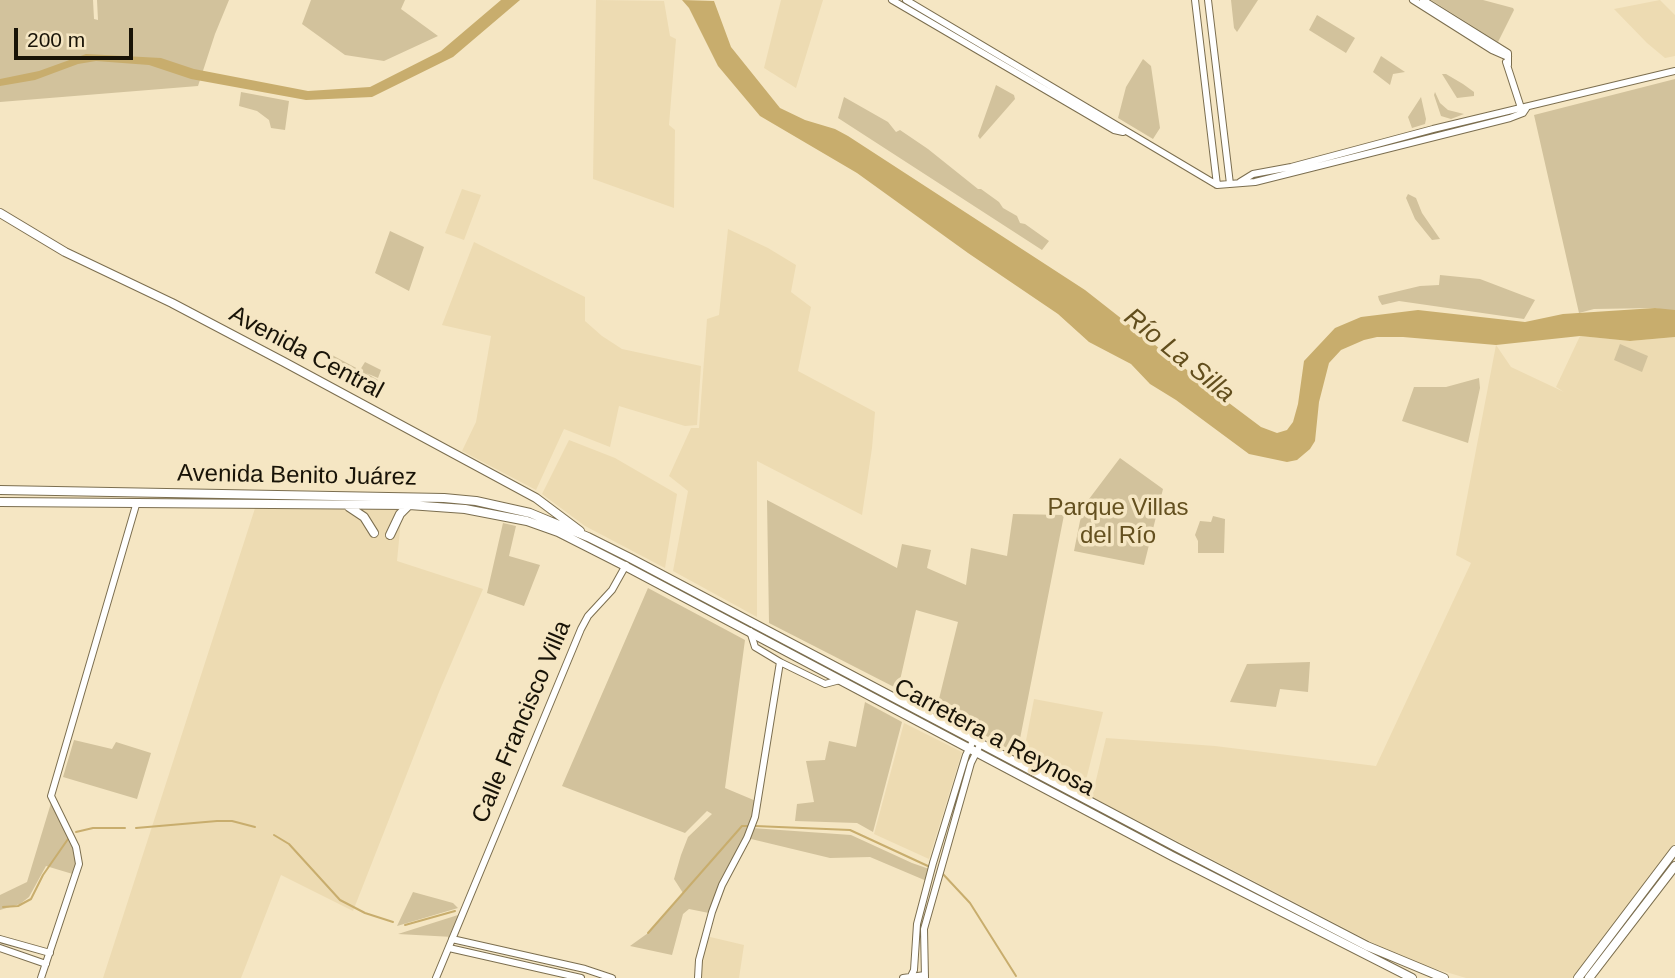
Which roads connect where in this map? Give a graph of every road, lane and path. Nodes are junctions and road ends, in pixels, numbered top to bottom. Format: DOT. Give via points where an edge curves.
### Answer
graph roads {
  1 [pos="892,0"];
  2 [pos="905,0"];
  3 [pos="1195,0"];
  4 [pos="1208,0"];
  5 [pos="1413,0"];
  6 [pos="1423,0"];
  7 [pos="1210,13"];
  8 [pos="1197,14"];
  9 [pos="1505,54"];
  10 [pos="1675,71"];
  11 [pos="1524,109"];
  12 [pos="1125,132"];
  13 [pos="1373,148"];
  14 [pos="1230,184"];
  15 [pos="1217,185"];
  16 [pos="0,213"];
  17 [pos="0,490"];
  18 [pos="111,491"];
  19 [pos="122,492"];
  20 [pos="172,494"];
  21 [pos="334,496"];
  22 [pos="431,498"];
  23 [pos="0,502"];
  24 [pos="80,504"];
  25 [pos="384,504"];
  26 [pos="136,505"];
  27 [pos="347,505"];
  28 [pos="410,505"];
  29 [pos="374,533"];
  30 [pos="558,533"];
  31 [pos="390,535"];
  32 [pos="588,537"];
  33 [pos="627,562"];
  34 [pos="754,628"];
  35 [pos="780,662"];
  36 [pos="840,680"];
  37 [pos="975,745"];
  38 [pos="1675,850"];
  39 [pos="1675,866"];
  40 [pos="933,878"];
  41 [pos="0,939"];
  42 [pos="452,939"];
  43 [pos="0,948"];
  44 [pos="449,948"];
  45 [pos="50,953"];
  46 [pos="46,964"];
  47 [pos="925,976"];
  48 [pos="907,977"];
  49 [pos="41,978"];
  50 [pos="436,978"];
  51 [pos="581,978"];
  52 [pos="612,978"];
  53 [pos="698,978"];
  54 [pos="1412,978"];
  55 [pos="1444,978"];
  56 [pos="1578,978"];
  57 [pos="1589,978"];
  1 -- 12 [label="street" via="1114,130"];
  2 -- 12 [label="street"];
  3 -- 8 [label="street"];
  4 -- 7 [label="street"];
  5 -- 9 [label="street"];
  6 -- 9 [label="street"];
  7 -- 8 [label="street"];
  7 -- 14 [label="street"];
  8 -- 15 [label="street"];
  9 -- 11 [label="street"];
  10 -- 11 [label="street"];
  11 -- 13 [label="street"];
  11 -- 13 [label="street"];
  12 -- 15 [label="street"];
  13 -- 14 [label="street" via="1253,174"];
  14 -- 15 [label="street"];
  16 -- 32 [label="main road, Avenida Central" via="65,252 172,303 536,498"];
  17 -- 18 [label="main road, Avenida Benito Juárez"];
  18 -- 19 [label="main road, Avenida Benito Juárez"];
  18 -- 24 [label="main road" via="87,496"];
  19 -- 20 [label="main road, Avenida Benito Juárez"];
  19 -- 26 [label="main road"];
  20 -- 21 [label="main road, Avenida Benito Juárez"];
  20 -- 26 [label="main road" via="146,498"];
  21 -- 22 [label="main road, Avenida Benito Juárez"];
  21 -- 25 [label="main road"];
  22 -- 25 [label="main road"];
  22 -- 32 [label="main road, Avenida Benito Juárez" via="477,500 513,508"];
  23 -- 24 [label="main road, Avenida Benito Juárez"];
  24 -- 26 [label="main road, Avenida Benito Juárez"];
  25 -- 27 [label="main road, Avenida Benito Juárez"];
  25 -- 28 [label="main road, Avenida Benito Juárez"];
  26 -- 27 [label="main road, Avenida Benito Juárez"];
  26 -- 45 [label="street" via="51,796 79,860"];
  27 -- 29 [label="main road" via="364,517"];
  28 -- 30 [label="main road, Avenida Benito Juárez" via="494,513"];
  28 -- 31 [label="main road"];
  30 -- 33 [label="main road, Carretera a Reynosa"];
  32 -- 33 [label="main road, Carretera a Reynosa"];
  33 -- 34 [label="main road, Carretera a Reynosa"];
  33 -- 34 [label="main road, Carretera a Reynosa" via="732,621"];
  33 -- 42 [label="street, Calle Francisco Villa" via="612,590 580,629"];
  34 -- 35 [label="street" via="755,647"];
  34 -- 36 [label="main road, Carretera a Reynosa"];
  34 -- 37 [label="main road, Carretera a Reynosa"];
  35 -- 36 [label="street" via="823,683"];
  35 -- 53 [label="street" via="755,817 716,902"];
  36 -- 37 [label="main road, Carretera a Reynosa"];
  37 -- 40 [label="street"];
  37 -- 40 [label="street" via="933,863"];
  37 -- 54 [label="main road, Carretera a Reynosa" via="1172,856"];
  37 -- 55 [label="main road, Carretera a Reynosa" via="1376,950"];
  38 -- 56 [label="main road"];
  39 -- 57 [label="main road"];
  40 -- 47 [label="street" via="924,929"];
  40 -- 48 [label="street" via="917,924 914,970"];
  41 -- 45 [label="street"];
  42 -- 44 [label="street, Calle Francisco Villa"];
  42 -- 52 [label="street"];
  43 -- 46 [label="street"];
  44 -- 50 [label="street, Calle Francisco Villa"];
  44 -- 51 [label="street"];
  45 -- 46 [label="street"];
  46 -- 49 [label="street"];
  47 -- 48 [label="street"];
}
